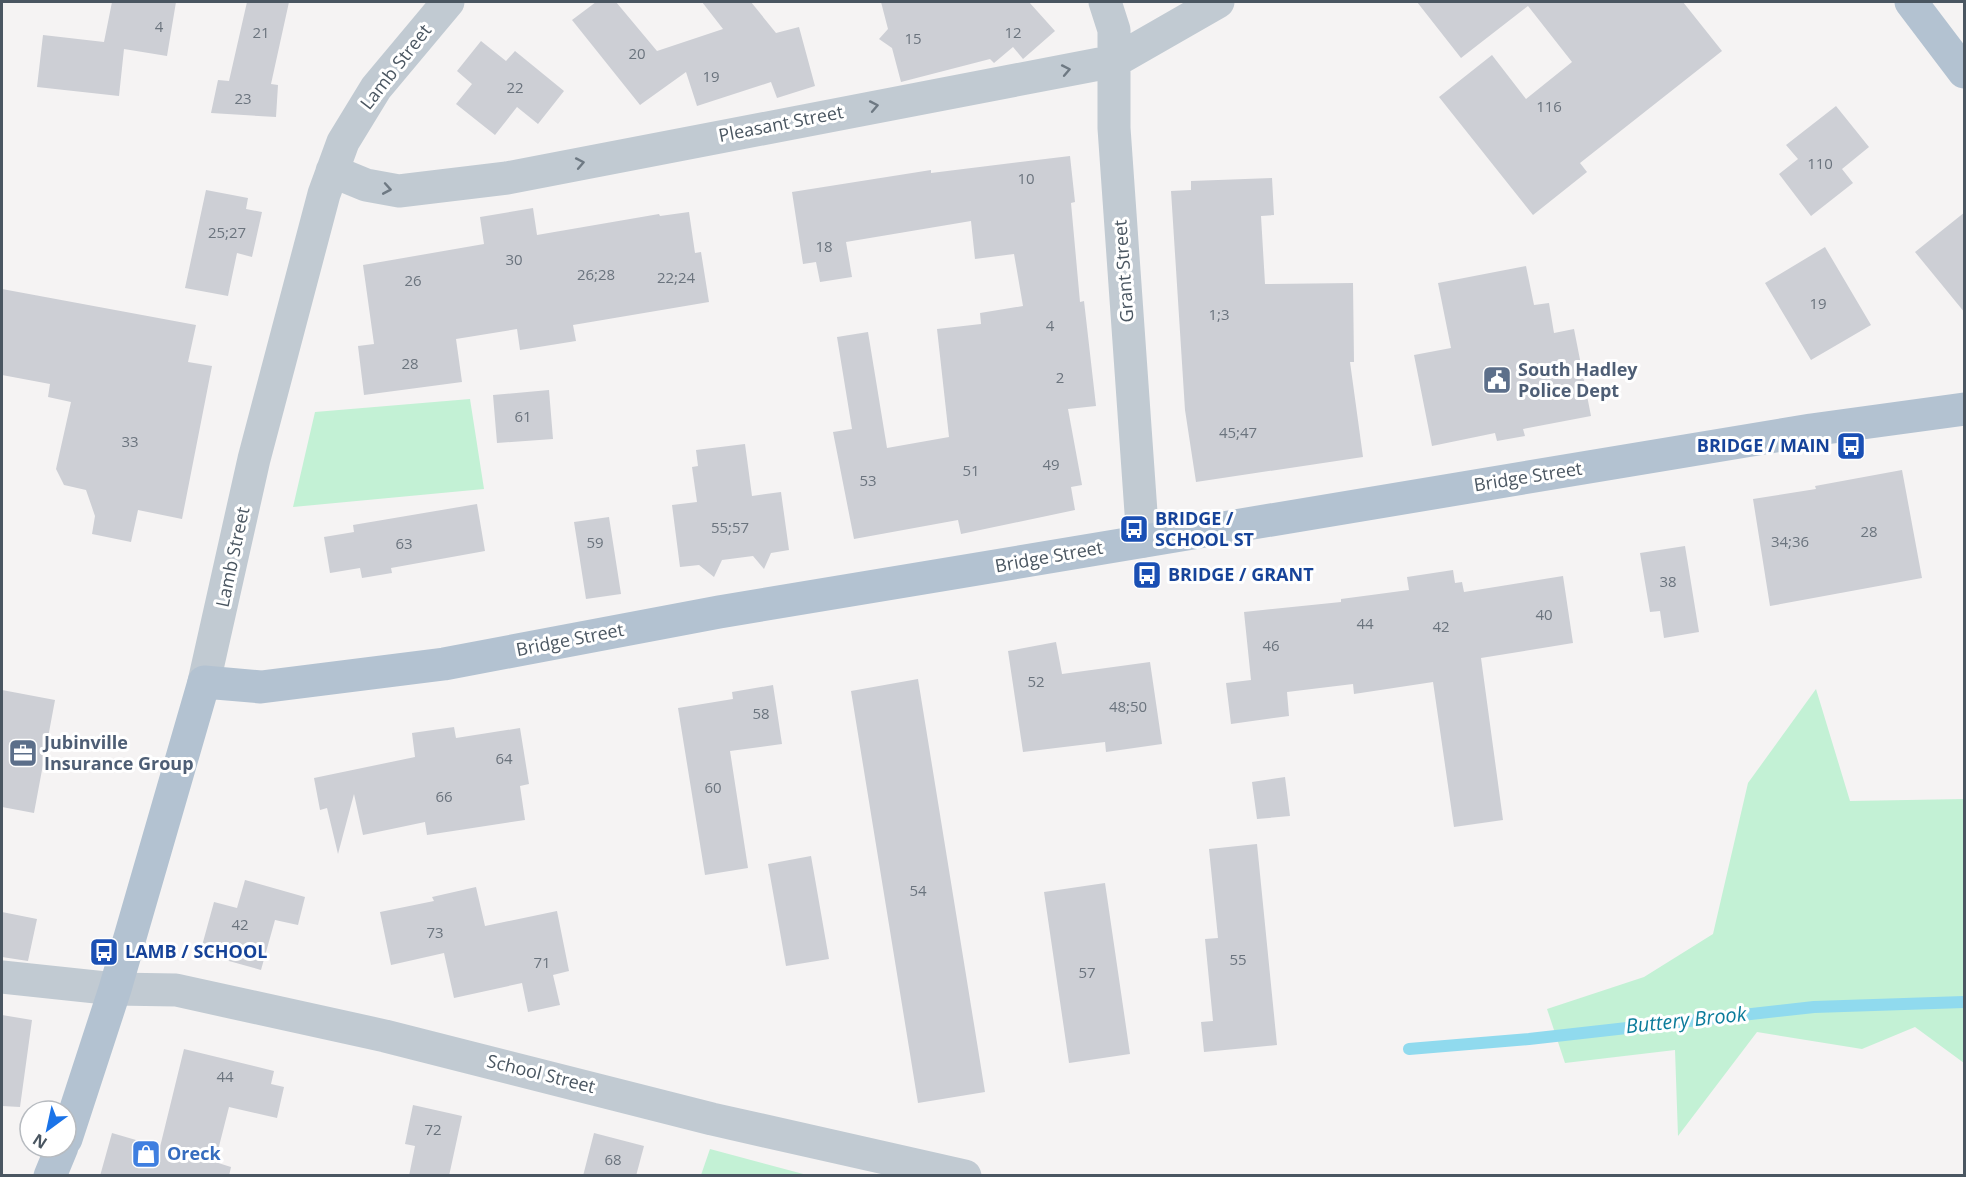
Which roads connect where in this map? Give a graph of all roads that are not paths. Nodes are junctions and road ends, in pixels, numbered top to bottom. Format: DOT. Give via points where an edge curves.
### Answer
graph roads {
  1 [pos="448,2"];
  2 [pos="1105,2"];
  3 [pos="1218,2"];
  4 [pos="1911,2"];
  5 [pos="1115,61"];
  6 [pos="1965,72"];
  7 [pos="332,171"];
  8 [pos="1965,409"];
  9 [pos="1143,541"];
  10 [pos="204,682"];
  11 [pos="2,977"];
  12 [pos="116,989"];
  13 [pos="78,1103"];
  14 [pos="57,1159"];
  15 [pos="50,1176"];
  16 [pos="965,1176"];
  1 -- 7 [label="street, Lamb Street" via="376,88 343,142"];
  2 -- 5 [label="street, Grant Street" via="1114,30"];
  3 -- 5 [label="street, Pleasant Street"];
  4 -- 6 [label="main road"];
  7 -- 5 [label="street, Pleasant Street, one-way" via="366,185 399,191 507,178"];
  5 -- 9 [label="street, Grant Street" via="1114,128"];
  7 -- 10 [label="street, Lamb Street" via="260,437"];
  8 -- 9 [label="main road, Bridge Street" via="1811,430"];
  9 -- 10 [label="main road, Bridge Street" via="718,612 444,663 261,687"];
  10 -- 12 [label="main road, Lamb Street"];
  11 -- 12 [label="street, School Street"];
  12 -- 13 [label="main road, Lamb Street"];
  12 -- 16 [label="street, School Street" via="176,990 374,1033 712,1119"];
  14 -- 15 [label="main road"];
}
